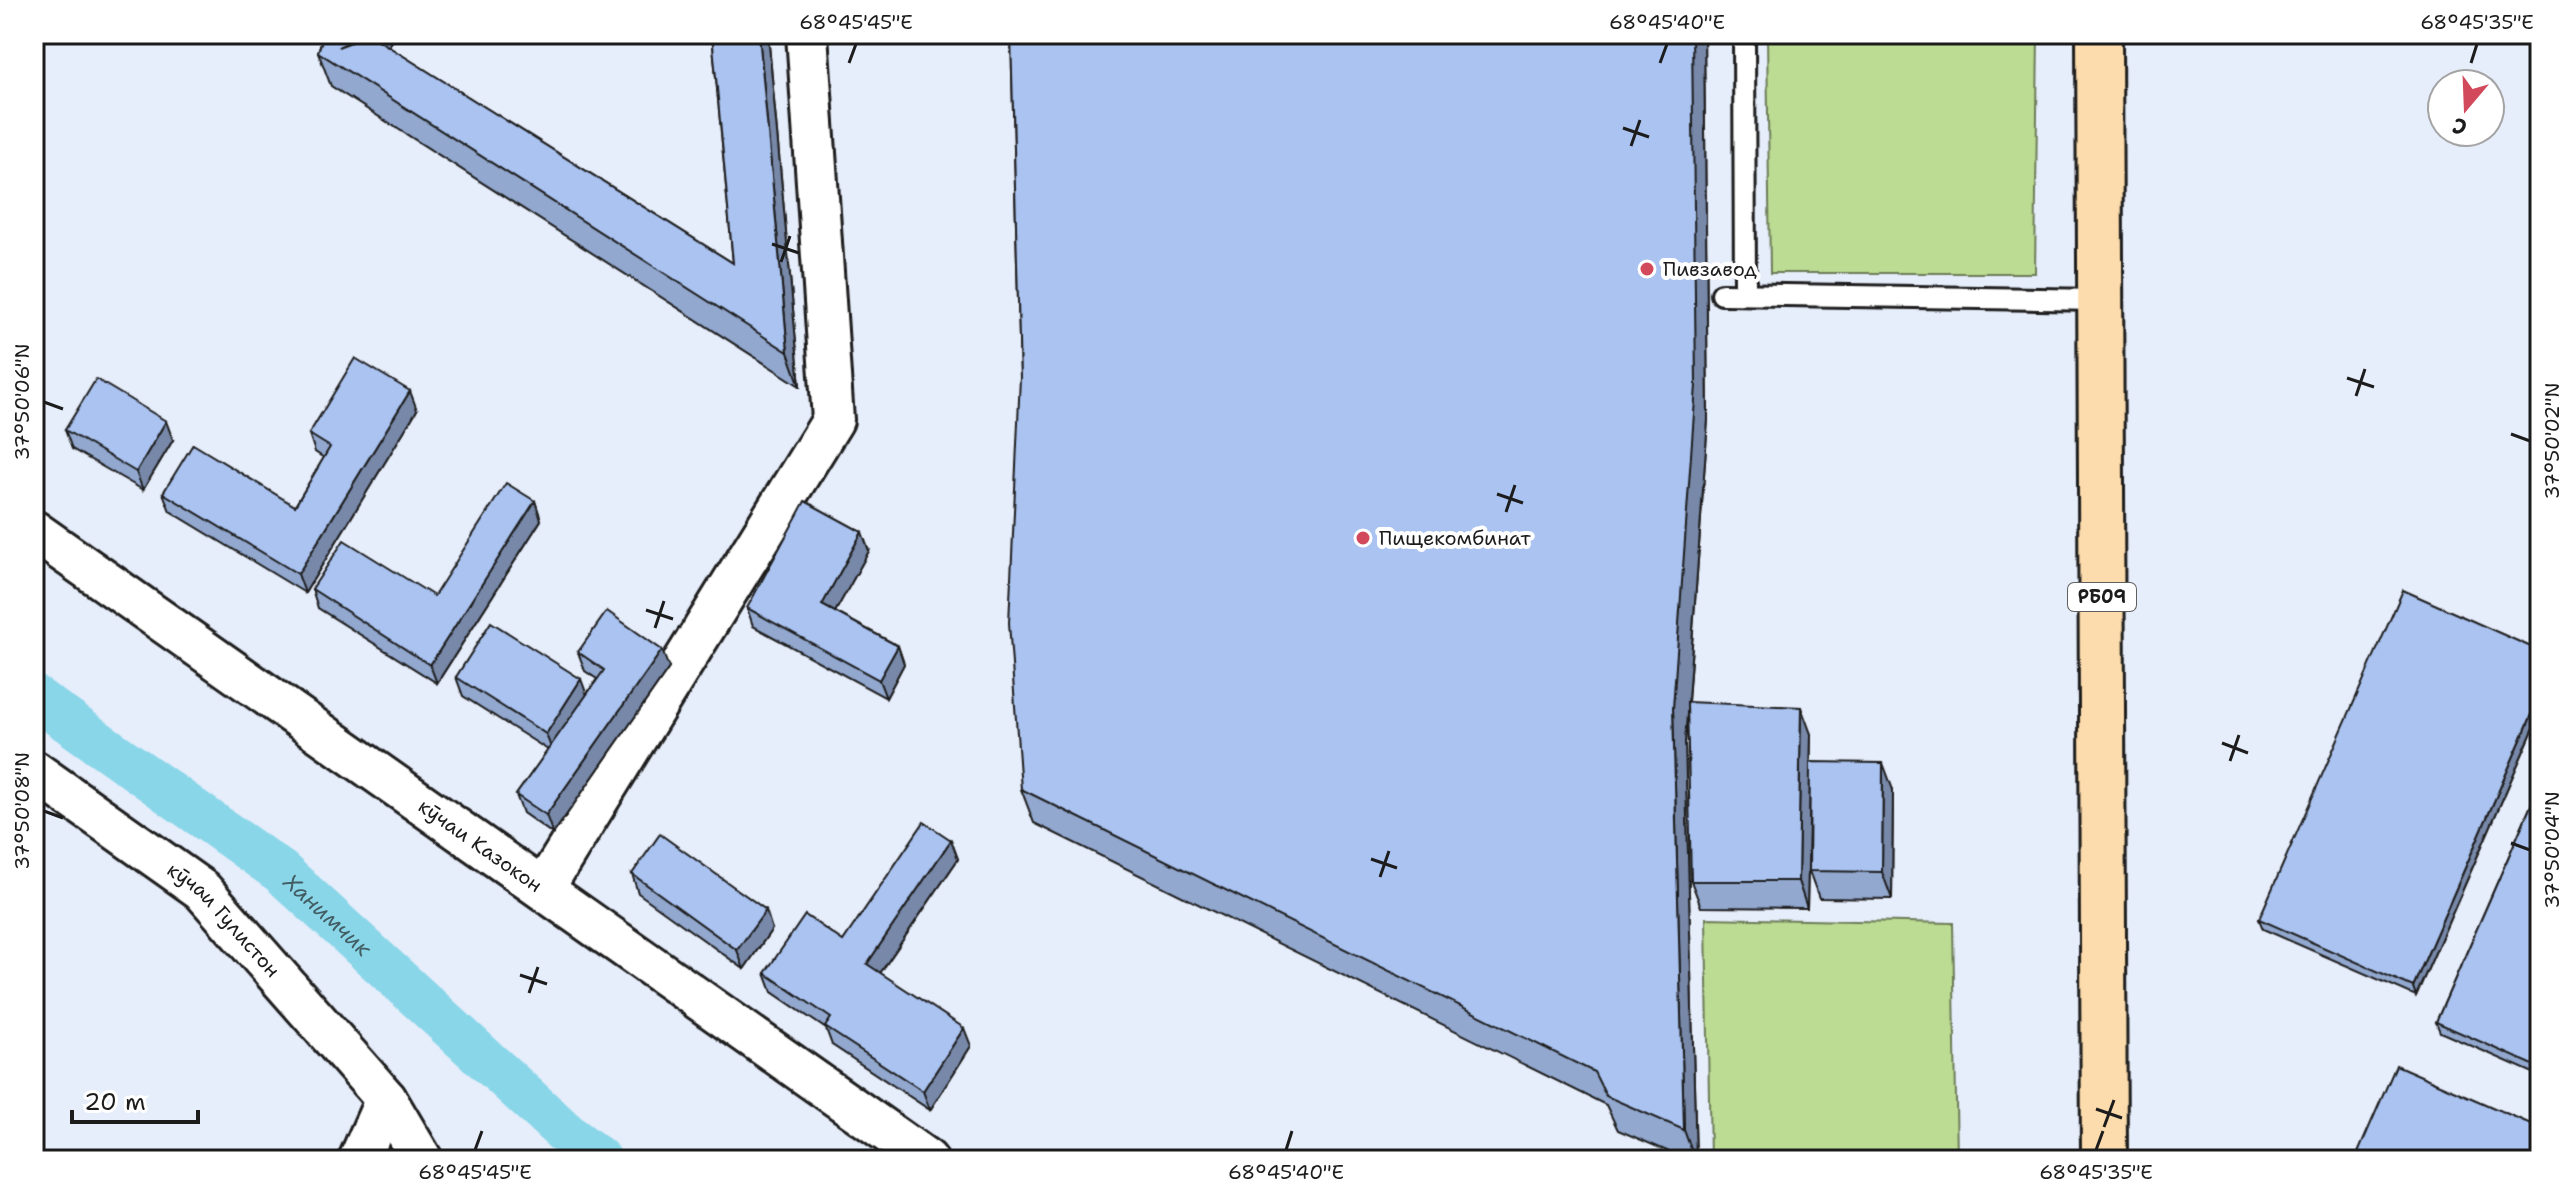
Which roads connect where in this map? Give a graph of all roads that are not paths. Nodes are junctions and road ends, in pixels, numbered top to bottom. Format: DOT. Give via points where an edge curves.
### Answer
graph roads {
  1 [pos="807,34"];
  2 [pos="1744,34"];
  3 [pos="2099,34"];
  4 [pos="1722,294"];
  5 [pos="1745,294"];
  6 [pos="2101,300"];
  7 [pos="34,531"];
  8 [pos="34,771"];
  9 [pos="543,889"];
  10 [pos="386,1099"];
  11 [pos="359,1160"];
  12 [pos="422,1160"];
  13 [pos="927,1160"];
  14 [pos="2104,1160"];
  1 -- 9 [label="street" via="833,420"];
  2 -- 5 [label="lane"];
  3 -- 6 [label="highway, РБ09"];
  4 -- 5 [label="lane"];
  5 -- 6 [label="lane"];
  6 -- 14 [label="highway, РБ09"];
  7 -- 9 [label="street, кӯчаи Казокон"];
  8 -- 10 [label="street, кӯчаи Гулистон" via="202,890"];
  9 -- 13 [label="street, кӯчаи Казокон"];
  10 -- 11 [label="street"];
  10 -- 12 [label="street, кӯчаи Гулистон"];
}
